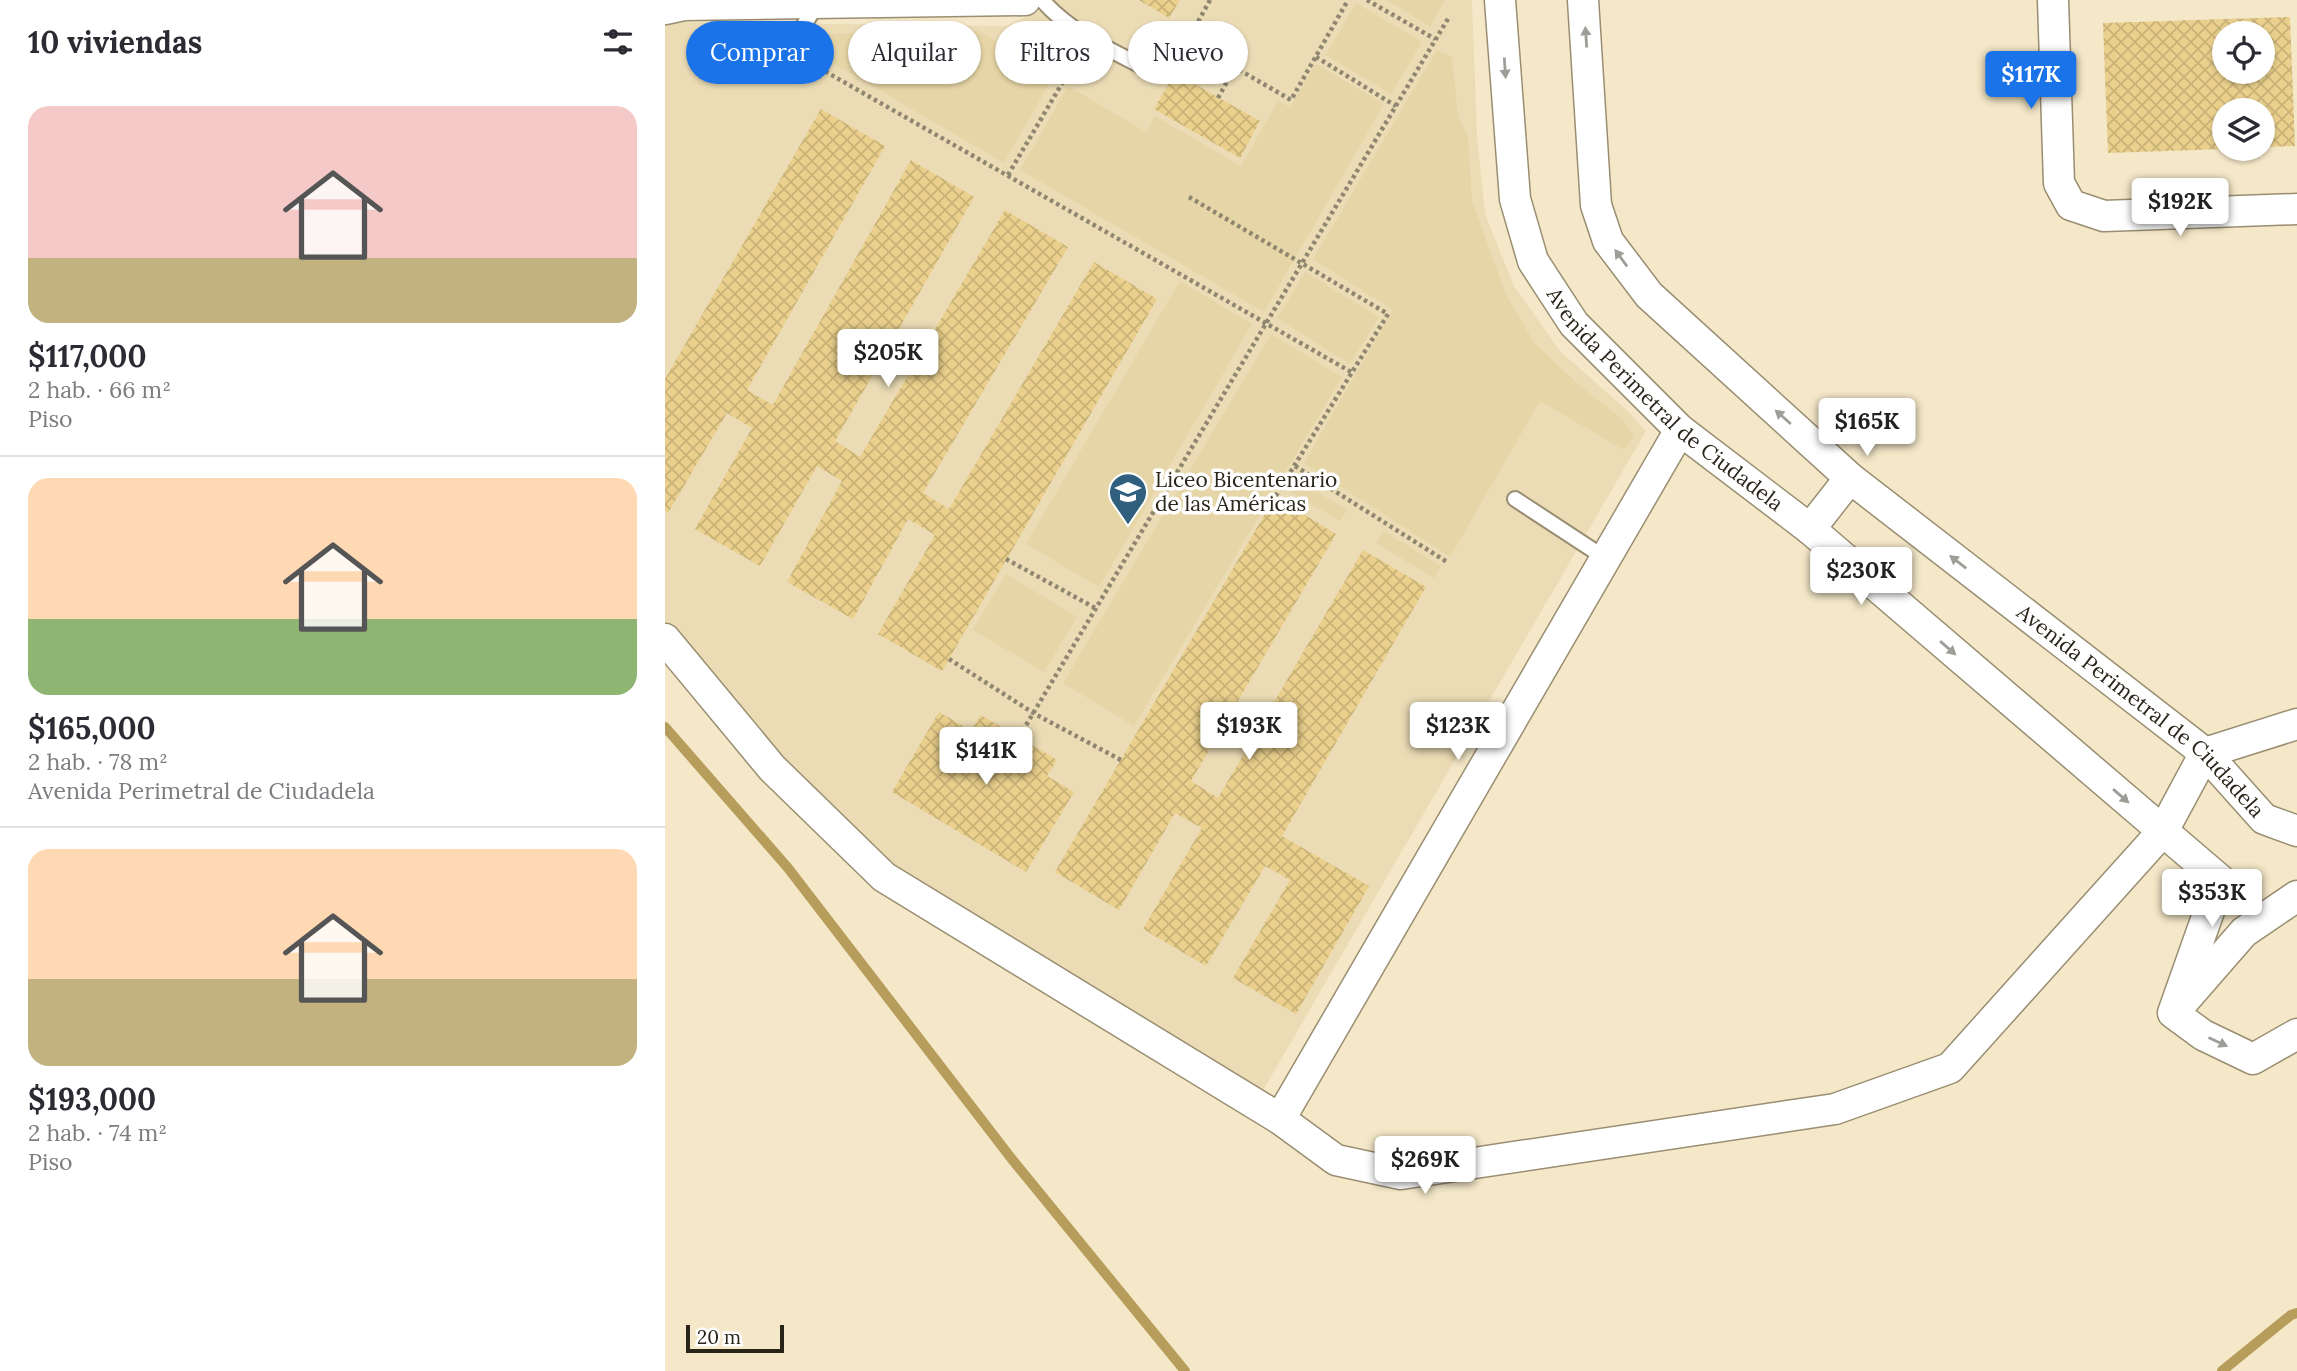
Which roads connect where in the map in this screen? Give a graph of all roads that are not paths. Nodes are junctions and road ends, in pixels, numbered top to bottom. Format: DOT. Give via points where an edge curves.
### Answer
graph roads {
  1 [pos="1025,0"];
  2 [pos="1042,0"];
  3 [pos="1500,0"];
  4 [pos="1583,0"];
  5 [pos="2053,0"];
  6 [pos="817,5"];
  7 [pos="665,9"];
  8 [pos="806,21"];
  9 [pos="1128,59"];
  10 [pos="2297,209"];
  11 [pos="1680,430"];
  12 [pos="1850,478"];
  13 [pos="1515,499"];
  14 [pos="1810,529"];
  15 [pos="1605,558"];
  16 [pos="665,639"];
  17 [pos="2297,724"];
  18 [pos="2205,753"];
  19 [pos="2163,831"];
  20 [pos="2297,831"];
  21 [pos="2297,896"];
  22 [pos="2173,1013"];
  23 [pos="2297,1034"];
  24 [pos="1280,1119"];
  1 -- 6 [label="street"];
  2 -- 9 [label="lane" via="1057,17 1089,39"];
  3 -- 11 [label="street, Avenida Perimetral de Ciudadela, one-way" via="1515,199 1533,261 1574,324"];
  12 -- 4 [label="street, Avenida Perimetral de Ciudadela, one-way" via="1649,295 1608,241 1596,205"];
  5 -- 10 [label="street" via="2059,183 2071,205 2104,216"];
  6 -- 7 [label="street"];
  6 -- 8 [label="lane"];
  11 -- 14 [label="street, Avenida Perimetral de Ciudadela"];
  11 -- 15 [label="street"];
  12 -- 14 [label="street"];
  18 -- 12 [label="street, Avenida Perimetral de Ciudadela, one-way"];
  13 -- 15 [label="lane"];
  14 -- 19 [label="street, Avenida Perimetral de Ciudadela, one-way"];
  15 -- 24 [label="street"];
  16 -- 24 [label="street" via="772,768 884,877"];
  17 -- 18 [label="street"];
  18 -- 19 [label="street"];
  18 -- 20 [label="street, Avenida Perimetral de Ciudadela" via="2264,819"];
  19 -- 22 [label="street, Avenida Perimetral de Ciudadela" via="2220,880"];
  19 -- 24 [label="street" via="1950,1068 1835,1109 1401,1174 1336,1160"];
  21 -- 22 [label="street" via="2244,932"];
  22 -- 23 [label="street, one-way" via="2203,1035 2253,1059"];
}
